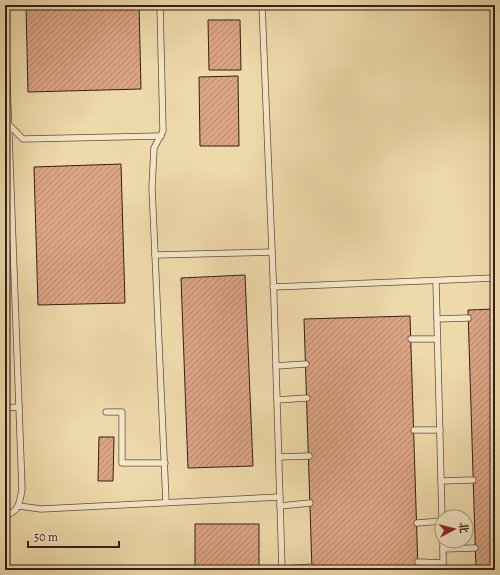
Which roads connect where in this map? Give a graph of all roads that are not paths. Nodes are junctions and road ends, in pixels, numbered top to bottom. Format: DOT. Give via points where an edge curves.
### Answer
graph roads {
  1 [pos="160,5"];
  2 [pos="262,5"];
  3 [pos="5,26"];
  4 [pos="7,123"];
  5 [pos="160,136"];
  6 [pos="272,252"];
  7 [pos="155,255"];
  8 [pos="495,278"];
  9 [pos="436,281"];
  10 [pos="273,287"];
  11 [pos="468,318"];
  12 [pos="437,319"];
  13 [pos="411,339"];
  14 [pos="437,339"];
  15 [pos="306,364"];
  16 [pos="276,366"];
  17 [pos="307,398"];
  18 [pos="277,400"];
  19 [pos="5,408"];
  20 [pos="19,408"];
  21 [pos="106,412"];
  22 [pos="414,430"];
  23 [pos="440,430"];
  24 [pos="309,456"];
  25 [pos="279,457"];
  26 [pos="165,463"];
  27 [pos="473,480"];
  28 [pos="441,482"];
  29 [pos="280,497"];
  30 [pos="166,502"];
  31 [pos="310,503"];
  32 [pos="19,506"];
  33 [pos="280,506"];
  34 [pos="442,509"];
  35 [pos="5,515"];
  36 [pos="434,521"];
  37 [pos="417,523"];
  38 [pos="443,549"];
  39 [pos="418,562"];
  40 [pos="443,563"];
  41 [pos="312,568"];
  42 [pos="282,569"];
  43 [pos="444,570"];
  1 -- 5 [label="lane" via="163,131"];
  2 -- 6 [label="lane"];
  3 -- 4 [label="lane"];
  4 -- 5 [label="lane" via="24,139"];
  4 -- 20 [label="lane"];
  5 -- 7 [label="lane" via="154,148 152,186"];
  6 -- 7 [label="lane"];
  6 -- 10 [label="lane"];
  7 -- 26 [label="lane"];
  8 -- 9 [label="lane"];
  9 -- 10 [label="lane"];
  9 -- 12 [label="lane"];
  10 -- 16 [label="lane"];
  11 -- 12 [label="lane"];
  12 -- 14 [label="lane"];
  13 -- 14 [label="lane"];
  14 -- 23 [label="lane"];
  15 -- 16 [label="lane"];
  16 -- 18 [label="lane"];
  17 -- 18 [label="lane"];
  18 -- 25 [label="lane"];
  19 -- 20 [label="lane"];
  20 -- 32 [label="lane" via="22,489"];
  21 -- 26 [label="lane" via="122,412 122,463"];
  22 -- 23 [label="lane"];
  23 -- 28 [label="lane"];
  24 -- 25 [label="lane"];
  25 -- 29 [label="lane"];
  26 -- 30 [label="lane"];
  27 -- 28 [label="lane"];
  28 -- 34 [label="lane"];
  29 -- 30 [label="lane"];
  29 -- 33 [label="lane"];
  30 -- 32 [label="lane" via="41,509"];
  31 -- 33 [label="lane"];
  32 -- 35 [label="lane"];
  33 -- 42 [label="lane"];
  36 -- 37 [label="lane"];
  38 -- 40 [label="lane"];
  39 -- 40 [label="lane"];
  40 -- 43 [label="lane"];
  41 -- 42 [label="lane"];
}
